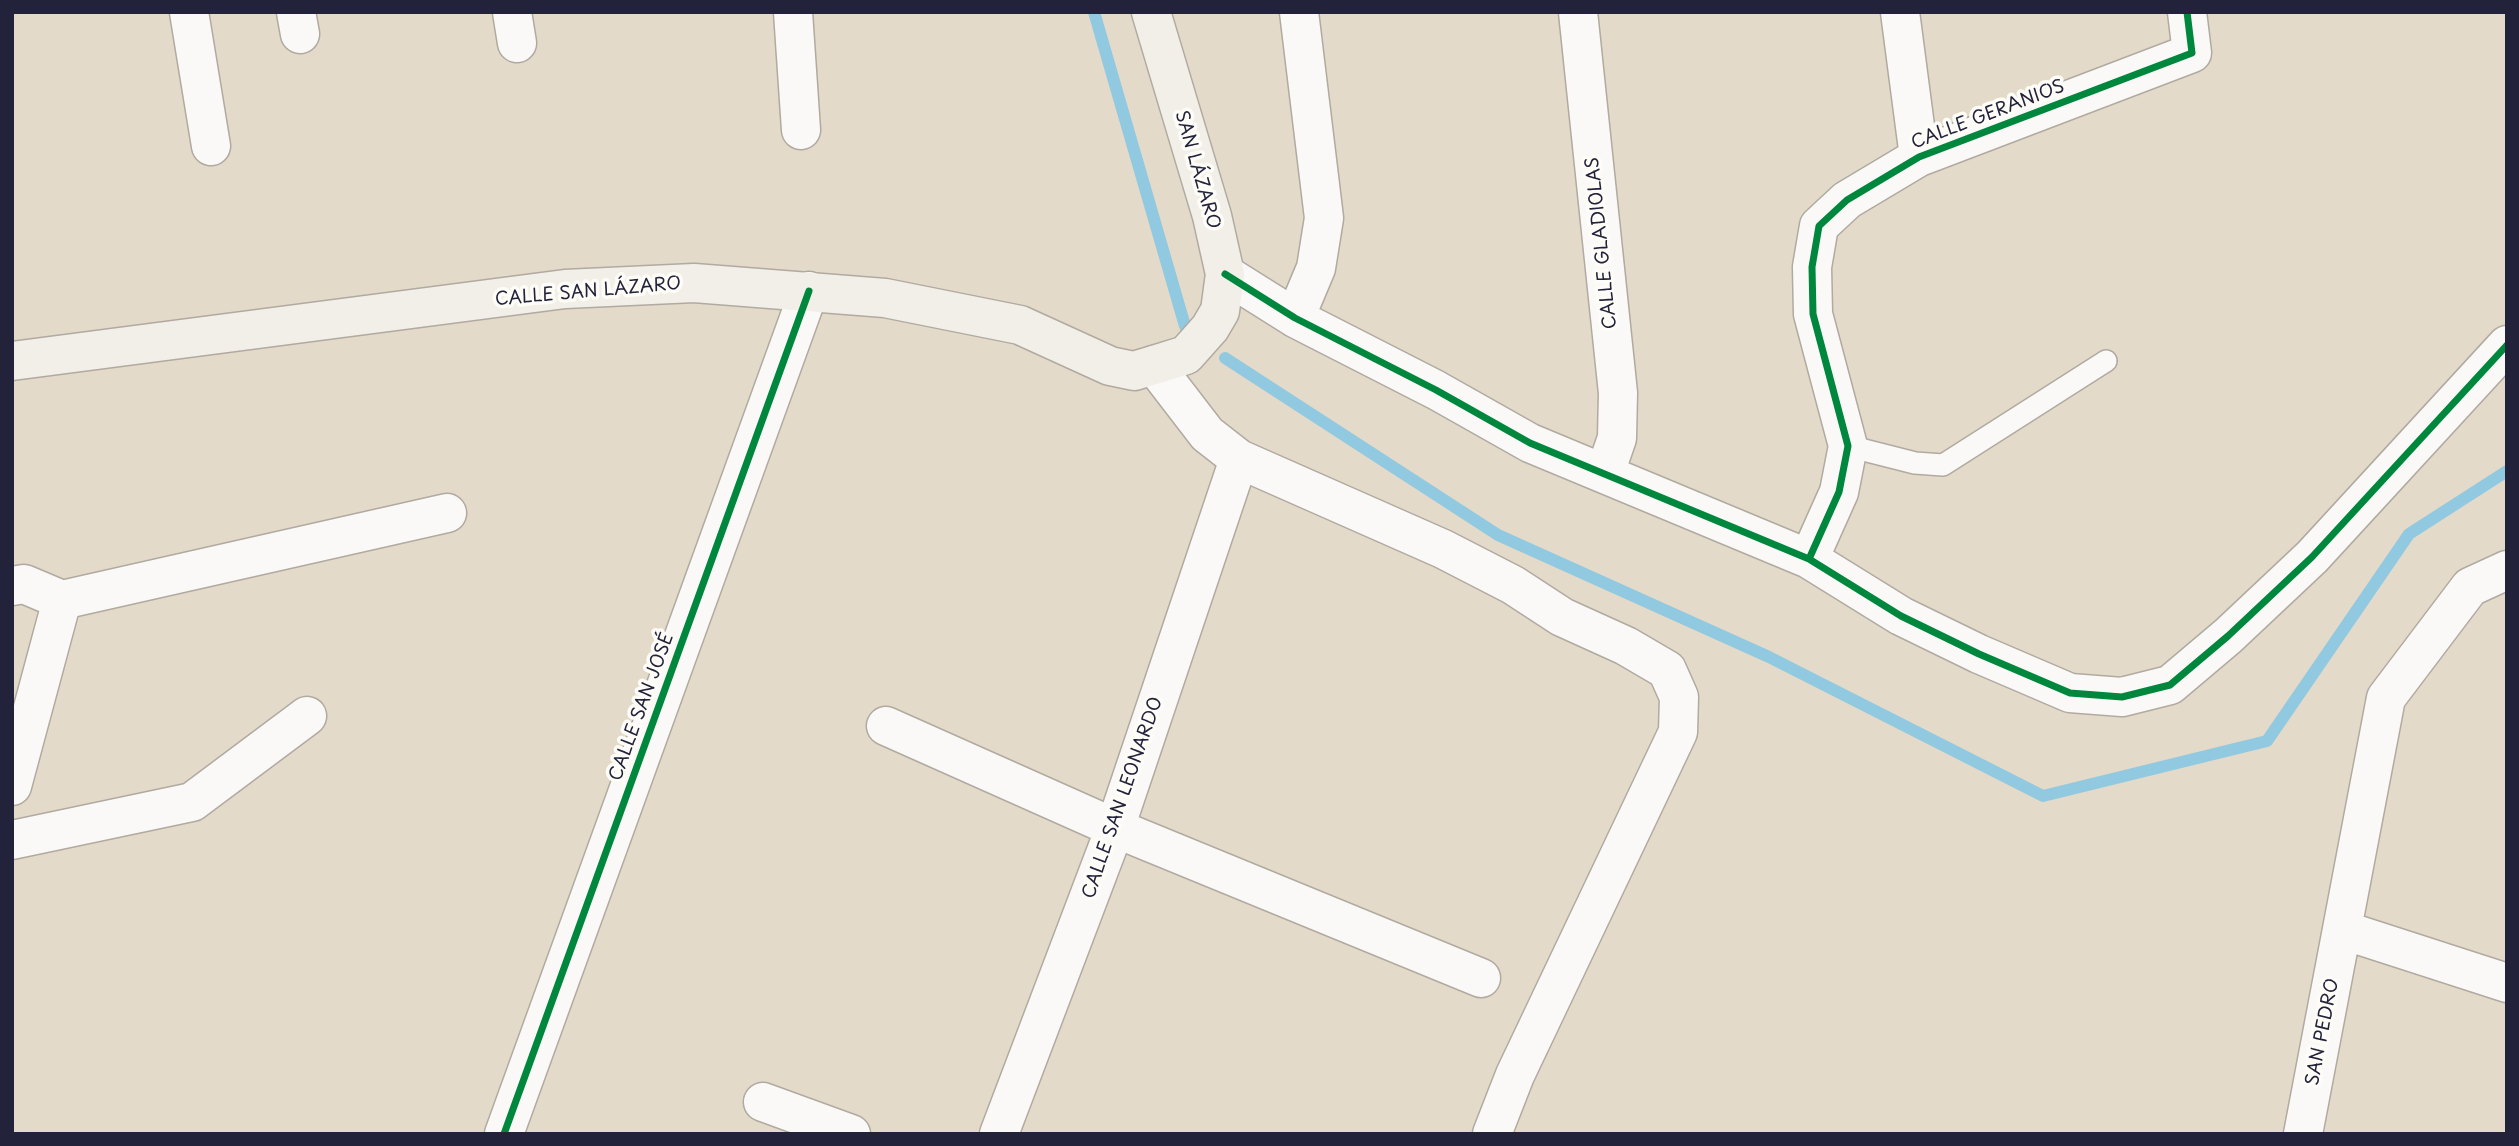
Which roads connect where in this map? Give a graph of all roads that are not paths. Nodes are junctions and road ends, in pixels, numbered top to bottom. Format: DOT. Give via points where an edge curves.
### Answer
graph roads {
  1 [pos="190,12"];
  2 [pos="793,12"];
  3 [pos="1151,12"];
  4 [pos="1299,12"];
  5 [pos="1578,12"];
  6 [pos="1900,12"];
  7 [pos="2188,12"];
  8 [pos="801,130"];
  9 [pos="211,146"];
  10 [pos="1919,157"];
  11 [pos="1225,274"];
  12 [pos="809,291"];
  13 [pos="1294,318"];
  14 [pos="2507,345"];
  15 [pos="1183,349"];
  16 [pos="12,361"];
  17 [pos="2106,361"];
  18 [pos="1848,446"];
  19 [pos="1239,459"];
  20 [pos="1605,472"];
  21 [pos="447,513"];
  22 [pos="1809,559"];
  23 [pos="2507,570"];
  24 [pos="12,586"];
  25 [pos="62,600"];
  26 [pos="307,716"];
  27 [pos="886,726"];
  28 [pos="12,786"];
  29 [pos="1115,828"];
  30 [pos="12,840"];
  31 [pos="2343,930"];
  32 [pos="1481,978"];
  33 [pos="2507,983"];
  34 [pos="763,1102"];
  35 [pos="1503,1131"];
  36 [pos="504,1134"];
  37 [pos="851,1134"];
  38 [pos="999,1134"];
  39 [pos="2303,1134"];
  1 -- 9 [label="street"];
  2 -- 8 [label="street"];
  3 -- 11 [label="main road, SAN LÁZARO"];
  4 -- 13 [label="street" via="1324,218 1316,268"];
  5 -- 20 [label="street, CALLE GLADIOLAS" via="1618,393 1617,438"];
  6 -- 10 [label="street"];
  7 -- 10 [label="street, CALLE GERANIOS" via="2192,53"];
  10 -- 18 [label="street, CALLE GERANIOS" via="1847,200 1819,226 1812,267 1813,314"];
  11 -- 13 [label="street"];
  11 -- 15 [label="main road, SAN LÁZARO" via="1220,311"];
  12 -- 15 [label="main road, CALLE SAN LÁZARO" via="886,298 1020,325 1110,366 1134,371"];
  12 -- 16 [label="main road, CALLE SAN LÁZARO" via="694,283 565,289"];
  12 -- 36 [label="street, CALLE SAN JOSÉ"];
  13 -- 20 [label="street" via="1530,443"];
  14 -- 22 [label="street" via="2312,557 2170,685 2122,697 2070,692 1901,615"];
  15 -- 19 [label="street" via="1186,410"];
  17 -- 18 [label="lane" via="1943,465 1915,463"];
  18 -- 22 [label="street, CALLE GERANIOS" via="1839,492"];
  19 -- 29 [label="street, CALLE SAN LEONARDO"];
  19 -- 35 [label="street" via="1443,549 1562,617 1626,646 1667,670 1679,697 1678,732 1515,1075"];
  20 -- 22 [label="street"];
  21 -- 25 [label="street"];
  23 -- 31 [label="street, SAN PEDRO" via="2470,587 2386,698"];
  24 -- 25 [label="street" via="24,584"];
  25 -- 28 [label="street"];
  26 -- 30 [label="street" via="192,802"];
  27 -- 29 [label="street"];
  29 -- 32 [label="street"];
  29 -- 38 [label="street, CALLE SAN LEONARDO"];
  31 -- 33 [label="street"];
  31 -- 39 [label="street, SAN PEDRO"];
  34 -- 37 [label="street"];
}
